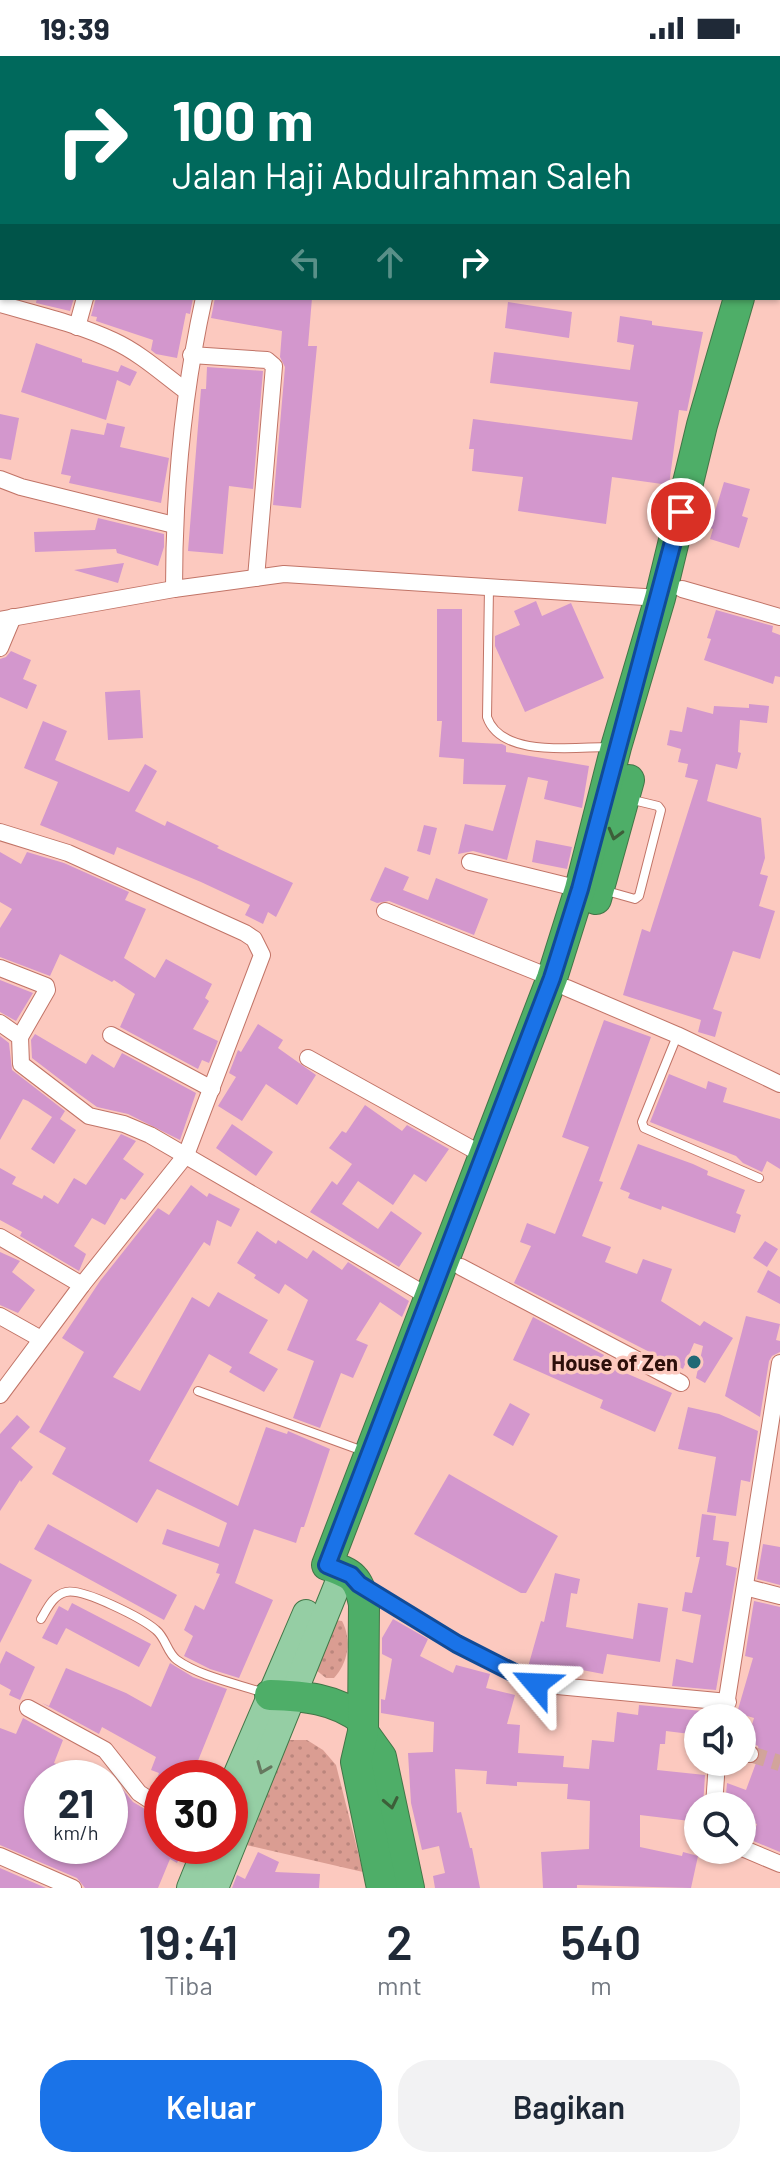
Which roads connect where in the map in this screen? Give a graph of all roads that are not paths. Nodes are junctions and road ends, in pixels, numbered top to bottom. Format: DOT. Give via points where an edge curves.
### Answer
graph roads {
  1 [pos="84,300"];
  2 [pos="204,300"];
  3 [pos="738,300"];
  4 [pos="756,300"];
  5 [pos="0,304"];
  6 [pos="77,327"];
  7 [pos="191,355"];
  8 [pos="186,391"];
  9 [pos="0,479"];
  10 [pos="174,525"];
  11 [pos="256,578"];
  12 [pos="489,588"];
  13 [pos="174,589"];
  14 [pos="671,594"];
  15 [pos="780,617"];
  16 [pos="6,619"];
  17 [pos="0,648"];
  18 [pos="652,662"];
  19 [pos="616,747"];
  20 [pos="1,835"];
  21 [pos="470,862"];
  22 [pos="590,889"];
  23 [pos="385,911"];
  24 [pos="0,968"];
  25 [pos="559,983"];
  26 [pos="0,1023"];
  27 [pos="111,1035"];
  28 [pos="677,1035"];
  29 [pos="20,1037"];
  30 [pos="308,1058"];
  31 [pos="780,1084"];
  32 [pos="212,1089"];
  33 [pos="186,1155"];
  34 [pos="483,1155"];
  35 [pos="759,1178"];
  36 [pos="0,1237"];
  37 [pos="461,1267"];
  38 [pos="82,1285"];
  39 [pos="431,1298"];
  40 [pos="0,1316"];
  41 [pos="41,1339"];
  42 [pos="780,1363"];
  43 [pos="681,1383"];
  44 [pos="198,1391"];
  45 [pos="0,1395"];
  46 [pos="370,1454"];
  47 [pos="343,1573"];
  48 [pos="745,1587"];
  49 [pos="780,1596"];
  50 [pos="41,1619"];
  51 [pos="281,1696"];
  52 [pos="684,1704"];
  53 [pos="727,1704"];
  54 [pos="28,1708"];
  55 [pos="363,1726"];
  56 [pos="246,1760"];
  57 [pos="144,1796"];
  58 [pos="756,1854"];
  59 [pos="0,1856"];
  60 [pos="200,1864"];
  61 [pos="780,1864"];
  62 [pos="73,1888"];
  63 [pos="190,1888"];
  64 [pos="215,1888"];
  65 [pos="382,1888"];
  66 [pos="409,1888"];
  1 -- 6 [label="street"];
  2 -- 7 [label="street"];
  3 -- 14 [label="highway" via="702,425"];
  4 -- 14 [label="highway"];
  5 -- 6 [label="street"];
  6 -- 8 [label="street" via="115,341"];
  7 -- 8 [label="street"];
  7 -- 11 [label="street" via="267,360 274,366"];
  8 -- 10 [label="street"];
  9 -- 10 [label="street"];
  10 -- 13 [label="street"];
  11 -- 12 [label="street" via="284,574"];
  11 -- 13 [label="street"];
  12 -- 14 [label="street"];
  12 -- 19 [label="lane" via="489,724 526,747"];
  13 -- 16 [label="street"];
  14 -- 15 [label="street"];
  14 -- 18 [label="highway"];
  16 -- 17 [label="street"];
  18 -- 19 [label="highway"];
  18 -- 22 [label="highway" via="624,798"];
  19 -- 22 [label="highway"];
  20 -- 32 [label="street" via="68,853 254,939 262,955 260,964"];
  21 -- 22 [label="street"];
  22 -- 25 [label="highway"];
  23 -- 25 [label="street"];
  24 -- 29 [label="street" via="46,986"];
  25 -- 28 [label="street"];
  25 -- 34 [label="highway"];
  25 -- 37 [label="highway"];
  26 -- 29 [label="street"];
  27 -- 32 [label="street"];
  28 -- 31 [label="street"];
  28 -- 35 [label="lane" via="644,1128"];
  29 -- 33 [label="street" via="21,1064 89,1116 124,1124"];
  30 -- 34 [label="street"];
  32 -- 33 [label="street"];
  33 -- 38 [label="street"];
  33 -- 39 [label="street"];
  34 -- 39 [label="highway"];
  36 -- 38 [label="street"];
  37 -- 43 [label="street"];
  37 -- 47 [label="highway"];
  38 -- 41 [label="street"];
  39 -- 46 [label="highway"];
  40 -- 41 [label="street"];
  41 -- 45 [label="street"];
  42 -- 48 [label="street"];
  44 -- 46 [label="lane"];
  46 -- 47 [label="highway"];
  47 -- 51 [label="main road"];
  47 -- 52 [label="street" via="457,1644 536,1684"];
  47 -- 55 [label="highway" via="366,1621"];
  48 -- 49 [label="street"];
  48 -- 53 [label="street"];
  50 -- 51 [label="lane" via="57,1596 78,1592 158,1631 184,1664"];
  51 -- 55 [label="highway" via="328,1701 351,1711"];
  51 -- 56 [label="main road"];
  51 -- 64 [label="main road, one-way"];
  54 -- 57 [label="street" via="105,1750"];
  55 -- 65 [label="highway" via="356,1762"];
  55 -- 66 [label="highway, one-way" via="381,1757"];
  58 -- 61 [label="street"];
  59 -- 62 [label="street"];
  60 -- 63 [label="main road"];
}
